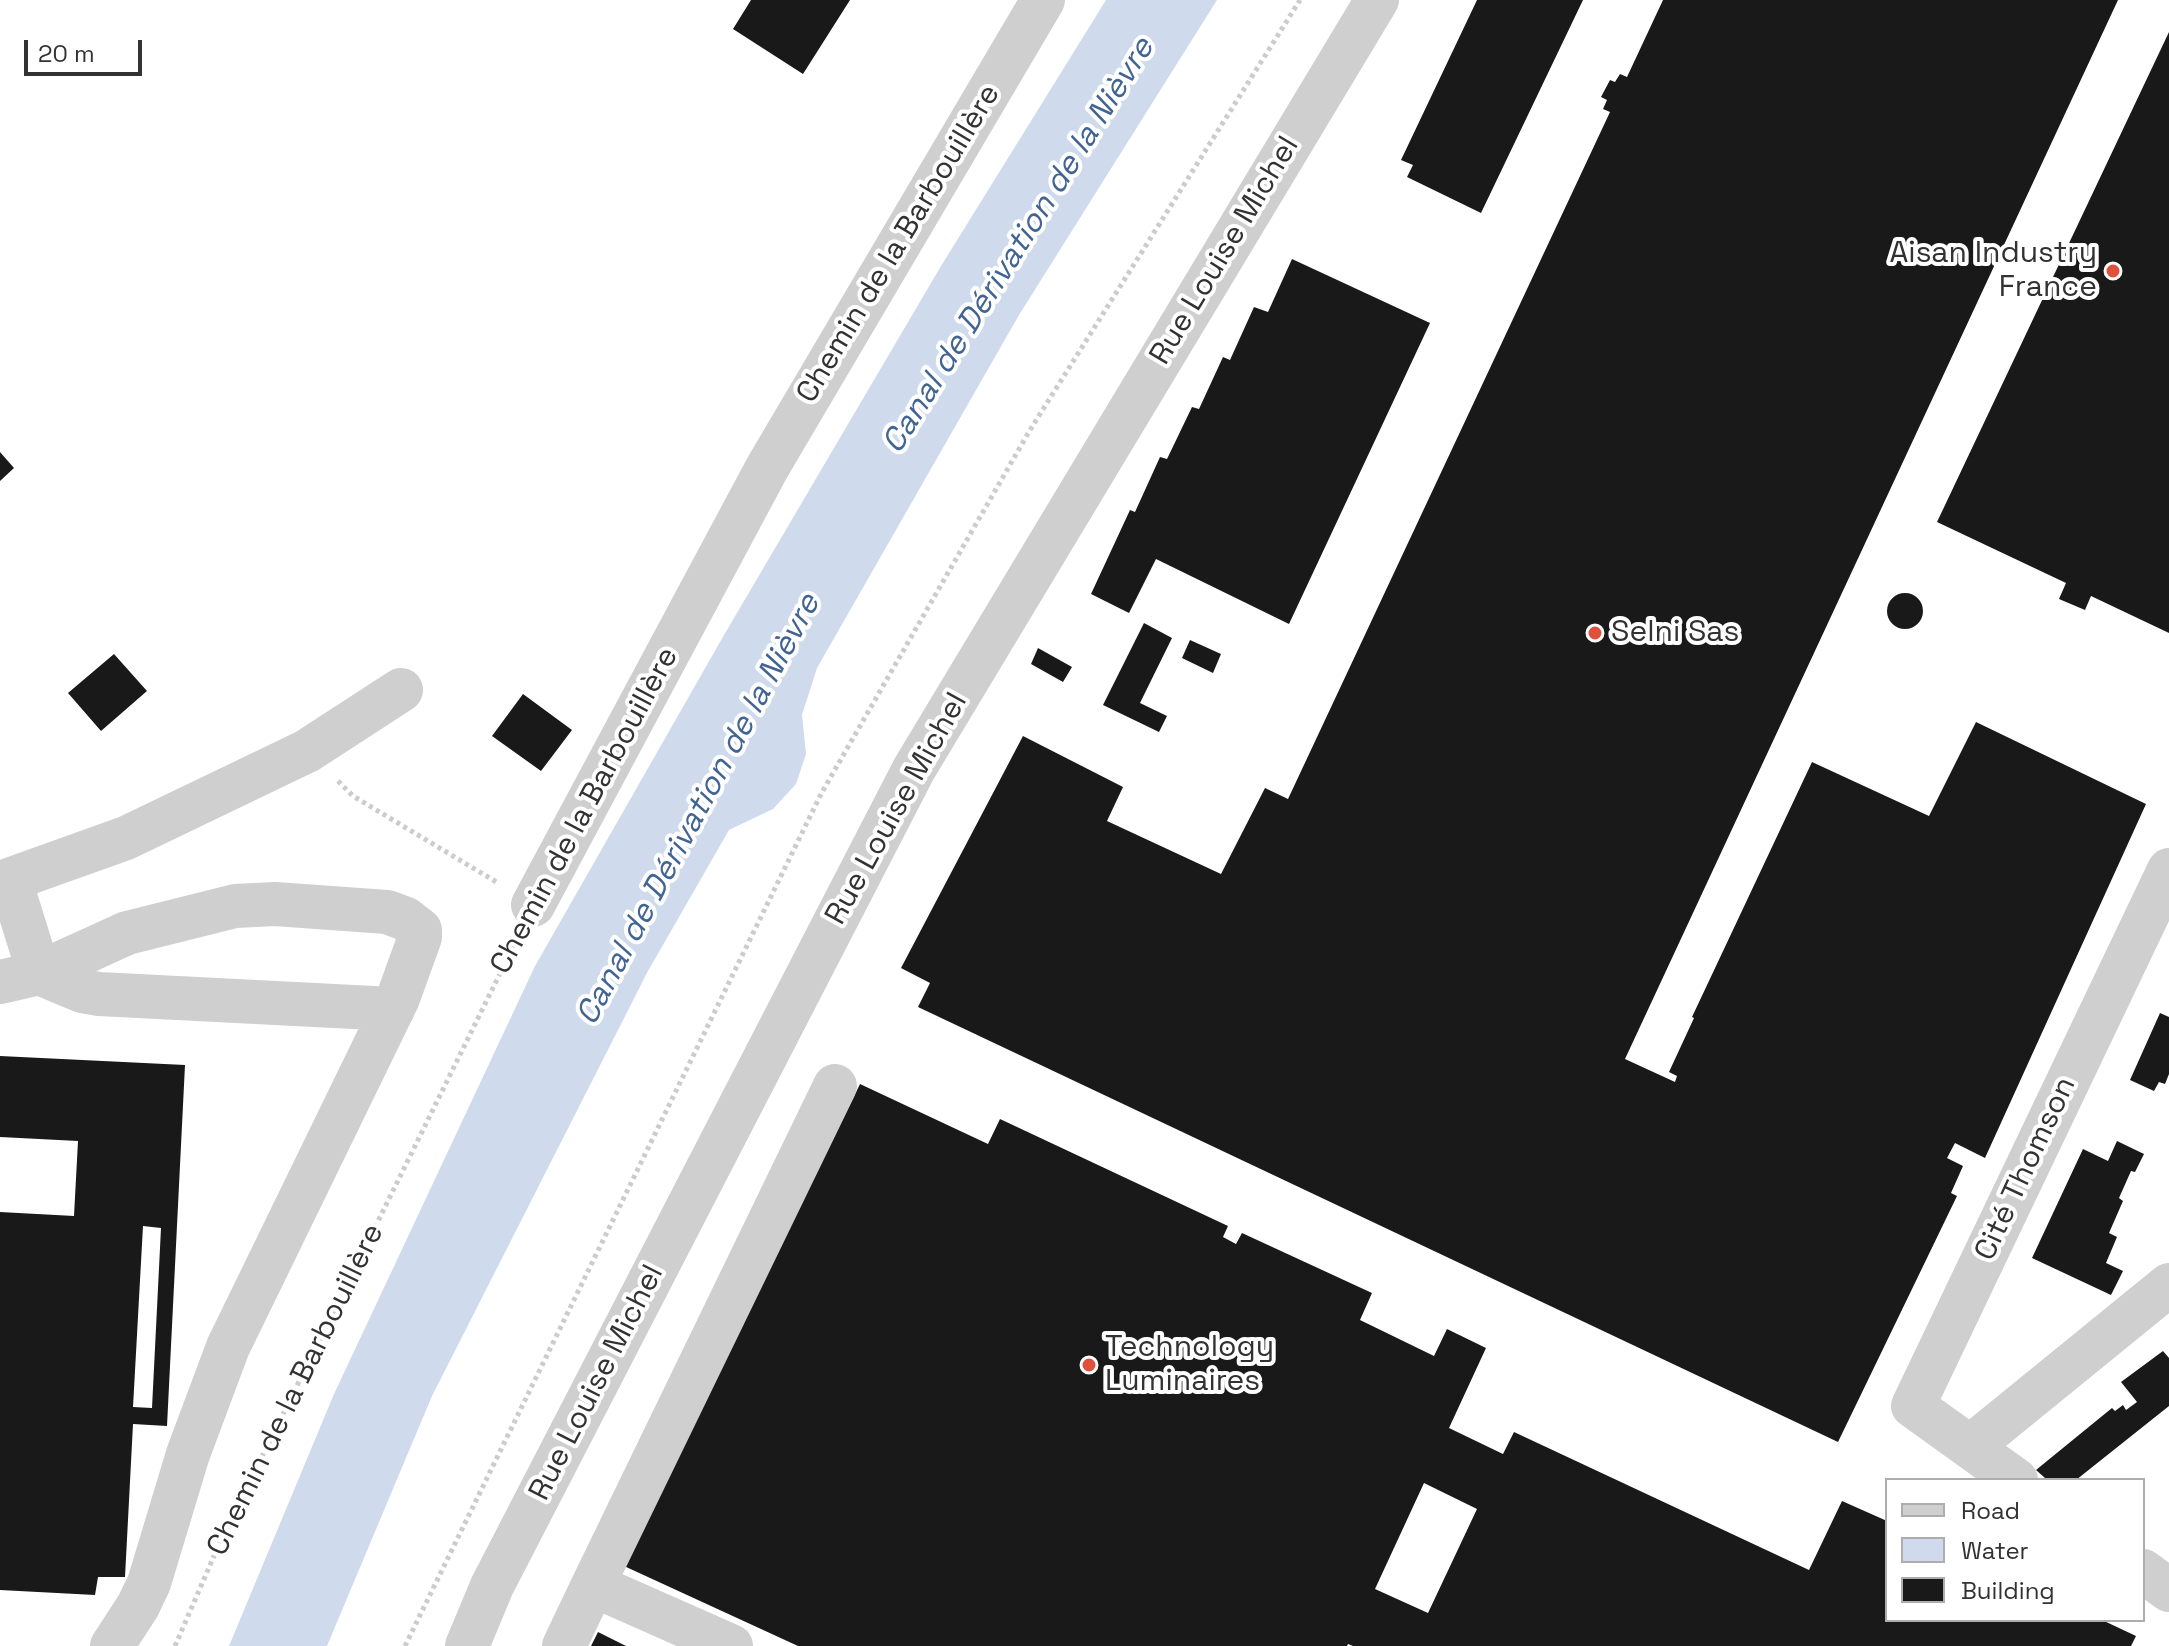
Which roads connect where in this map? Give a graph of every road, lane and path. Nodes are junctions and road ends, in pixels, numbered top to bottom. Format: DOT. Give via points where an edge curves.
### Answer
graph roads {
  1 [pos="1043,0"];
  2 [pos="1300,0"];
  3 [pos="1377,0"];
  4 [pos="401,690"];
  5 [pos="307,751"];
  6 [pos="2169,870"];
  7 [pos="5,881"];
  8 [pos="533,905"];
  9 [pos="19,978"];
  10 [pos="393,1009"];
  11 [pos="835,1086"];
  12 [pos="2169,1285"];
  13 [pos="1970,1447"];
  14 [pos="2013,1478"];
  15 [pos="2145,1572"];
  16 [pos="593,1585"];
  17 [pos="2169,1590"];
  18 [pos="112,1646"];
  19 [pos="175,1646"];
  20 [pos="405,1646"];
  21 [pos="467,1646"];
  22 [pos="564,1646"];
  23 [pos="731,1646"];
  1 -- 8 [label="street, Chemin de la Barbouillère" via="767,468"];
  2 -- 20 [label="path" via="1030,430 821,794"];
  3 -- 21 [label="street, Rue Louise Michel" via="914,769 499,1572"];
  4 -- 5 [label="street"];
  5 -- 7 [label="street" via="126,838"];
  5 -- 8 [label="path" via="353,796"];
  6 -- 13 [label="street, Cité Thomson" via="1913,1406"];
  7 -- 9 [label="street"];
  8 -- 19 [label="path, Chemin de la Barbouillère" via="220,1542"];
  9 -- 10 [label="street" via="99,994"];
  9 -- 10 [label="street" via="127,933 235,906 387,912 420,930"];
  10 -- 18 [label="street" via="228,1347 149,1583"];
  11 -- 16 [label="street"];
  12 -- 13 [label="street"];
  13 -- 14 [label="street, Cité Thomson"];
  15 -- 17 [label="street"];
  16 -- 22 [label="street"];
  16 -- 23 [label="street"];
}
